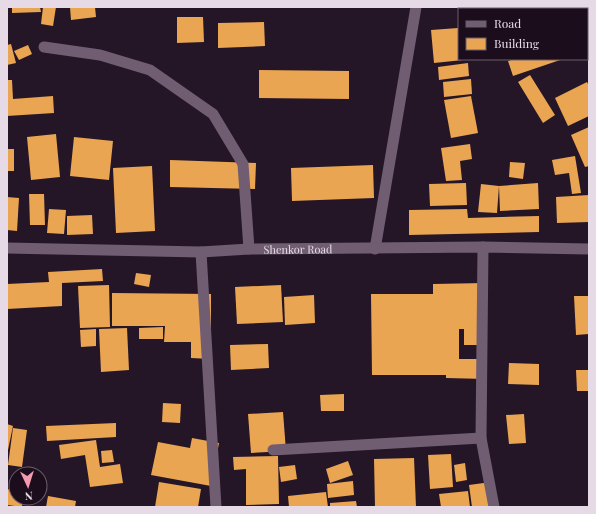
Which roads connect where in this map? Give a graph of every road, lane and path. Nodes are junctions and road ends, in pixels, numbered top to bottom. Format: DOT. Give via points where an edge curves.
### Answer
graph roads {
  1 [pos="416,7"];
  2 [pos="44,47"];
  3 [pos="483,247"];
  4 [pos="7,248"];
  5 [pos="249,249"];
  6 [pos="374,249"];
  7 [pos="589,249"];
  8 [pos="201,252"];
  9 [pos="481,438"];
  10 [pos="273,450"];
  11 [pos="216,507"];
  12 [pos="494,507"];
  1 -- 6 [label="street"];
  2 -- 5 [label="street" via="100,55 150,70 213,114 243,164"];
  3 -- 6 [label="street, Shenkor Road"];
  3 -- 7 [label="street, Shenkor Road"];
  3 -- 9 [label="street"];
  4 -- 8 [label="street, Shenkor Road"];
  5 -- 6 [label="street, Shenkor Road"];
  5 -- 8 [label="street, Shenkor Road"];
  8 -- 11 [label="street"];
  9 -- 10 [label="street"];
  9 -- 12 [label="street"];
}
